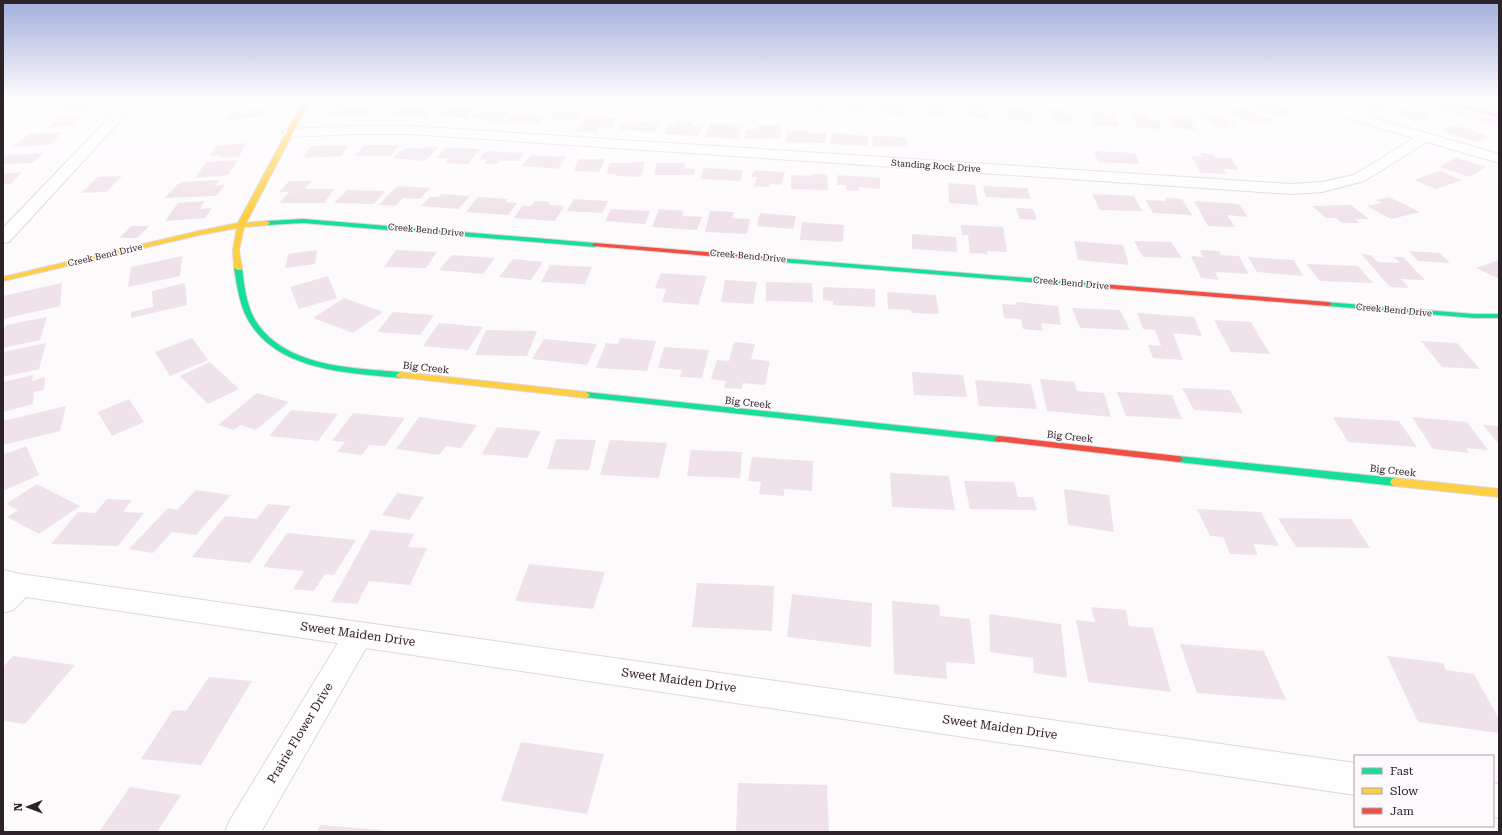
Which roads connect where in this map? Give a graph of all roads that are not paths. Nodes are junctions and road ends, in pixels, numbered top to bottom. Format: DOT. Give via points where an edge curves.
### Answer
graph roads {
  1 [pos="98,137"];
  2 [pos="288,137"];
  3 [pos="513,137"];
  4 [pos="1426,137"];
  5 [pos="1499,159"];
  6 [pos="242,225"];
  7 [pos="3,238"];
  8 [pos="3,279"];
  9 [pos="1499,316"];
  10 [pos="1499,493"];
  11 [pos="9,589"];
  12 [pos="359,634"];
  13 [pos="1354,780"];
  14 [pos="242,832"];
  1 -- 7 [label="street"];
  2 -- 6 [label="street, Big Creek"];
  3 -- 4 [label="street, Standing Rock Drive" via="1285,189 1322,187 1359,178"];
  4 -- 5 [label="street"];
  6 -- 8 [label="street, Creek Bend Drive"];
  6 -- 9 [label="street, Creek Bend Drive" via="322,221 1474,316"];
  6 -- 10 [label="street, Big Creek" via="236,241 235,256 251,320 263,337 275,347 322,364 368,372"];
  11 -- 12 [label="street, Sweet Maiden Drive"];
  12 -- 13 [label="street, Sweet Maiden Drive"];
  12 -- 14 [label="street, Prairie Flower Drive"];
}
